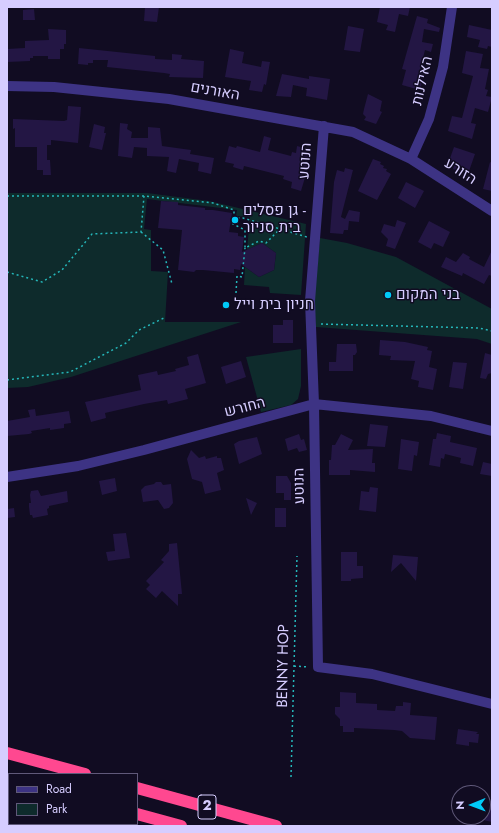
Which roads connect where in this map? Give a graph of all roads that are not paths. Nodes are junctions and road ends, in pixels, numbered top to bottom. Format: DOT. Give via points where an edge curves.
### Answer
graph roads {
  1 [pos="452,7"];
  2 [pos="7,86"];
  3 [pos="324,126"];
  4 [pos="411,159"];
  5 [pos="492,211"];
  6 [pos="314,404"];
  7 [pos="492,431"];
  8 [pos="7,477"];
  9 [pos="492,704"];
  10 [pos="7,753"];
  11 [pos="82,773"];
  12 [pos="138,788"];
  13 [pos="138,814"];
  14 [pos="181,826"];
  15 [pos="276,826"];
  1 -- 4 [label="street, האילנות" via="443,67 429,119"];
  2 -- 3 [label="street, האורנים" via="54,87 169,99"];
  3 -- 4 [label="street, האורנים" via="353,132"];
  3 -- 6 [label="street, הנוטע" via="310,301"];
  4 -- 5 [label="street, הזורע"];
  6 -- 7 [label="street, החורש" via="431,416"];
  6 -- 8 [label="street, החורש" via="78,466"];
  6 -- 9 [label="street, הנוטע" via="318,667 372,674"];
  10 -- 11 [label="highway"];
  12 -- 15 [label="highway, 2"];
  13 -- 14 [label="highway, 2"];
}
